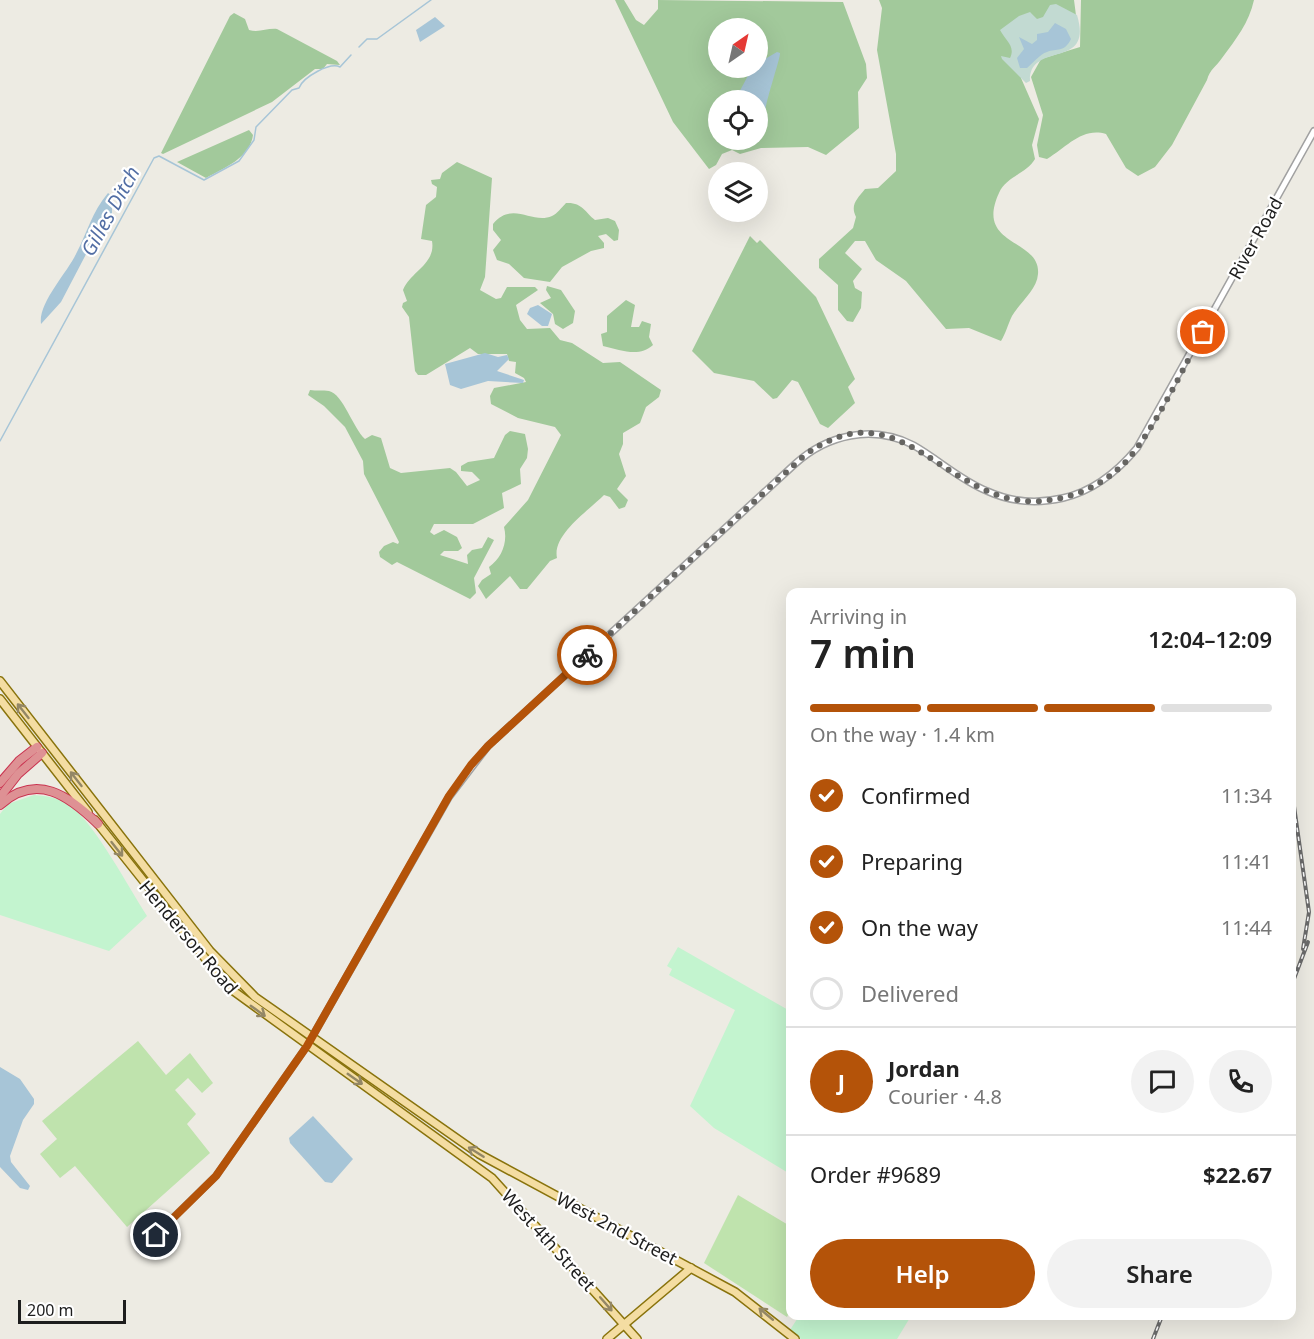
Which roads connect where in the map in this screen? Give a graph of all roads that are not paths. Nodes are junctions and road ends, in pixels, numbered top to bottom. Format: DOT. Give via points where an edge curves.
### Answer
graph roads {
  1 [pos="1314,131"];
  2 [pos="0,681"];
  3 [pos="0,699"];
  4 [pos="49,743"];
  5 [pos="40,750"];
  6 [pos="0,783"];
  7 [pos="0,797"];
  8 [pos="0,806"];
  9 [pos="98,824"];
  10 [pos="311,1038"];
  11 [pos="307,1046"];
  12 [pos="435,1125"];
  13 [pos="453,1148"];
  14 [pos="140,1250"];
  15 [pos="690,1268"];
  16 [pos="624,1324"];
  17 [pos="608,1339"];
  18 [pos="637,1339"];
  19 [pos="795,1339"];
  1 -- 10 [label="street, River Road" via="1192,352 1131,455 1118,470 1087,490 1053,500 1023,501 981,488 905,442 870,434 836,439 805,455 483,752 449,796"];
  4 -- 2 [label="main road, Henderson Road, one-way"];
  3 -- 5 [label="main road, Henderson Road"];
  4 -- 5 [label="main road"];
  10 -- 4 [label="main road, Henderson Road, one-way" via="255,997 225,969"];
  5 -- 6 [label="highway" via="19,761"];
  5 -- 7 [label="highway"];
  5 -- 9 [label="main road, Henderson Road"];
  8 -- 9 [label="highway" via="23,792 52,791 73,802"];
  9 -- 11 [label="main road, Henderson Road, one-way" via="221,981"];
  10 -- 11 [label="street"];
  10 -- 12 [label="main road, Henderson Road"];
  11 -- 13 [label="main road, Henderson Road, one-way"];
  11 -- 14 [label="street" via="216,1176"];
  15 -- 12 [label="main road, West 2nd Street, one-way" via="497,1164"];
  13 -- 16 [label="main road, West 4th Street, one-way" via="510,1196"];
  15 -- 16 [label="main road"];
  19 -- 15 [label="main road, West 2nd Street, one-way" via="751,1302"];
  16 -- 17 [label="main road"];
  16 -- 18 [label="main road, West 4th Street"];
}
